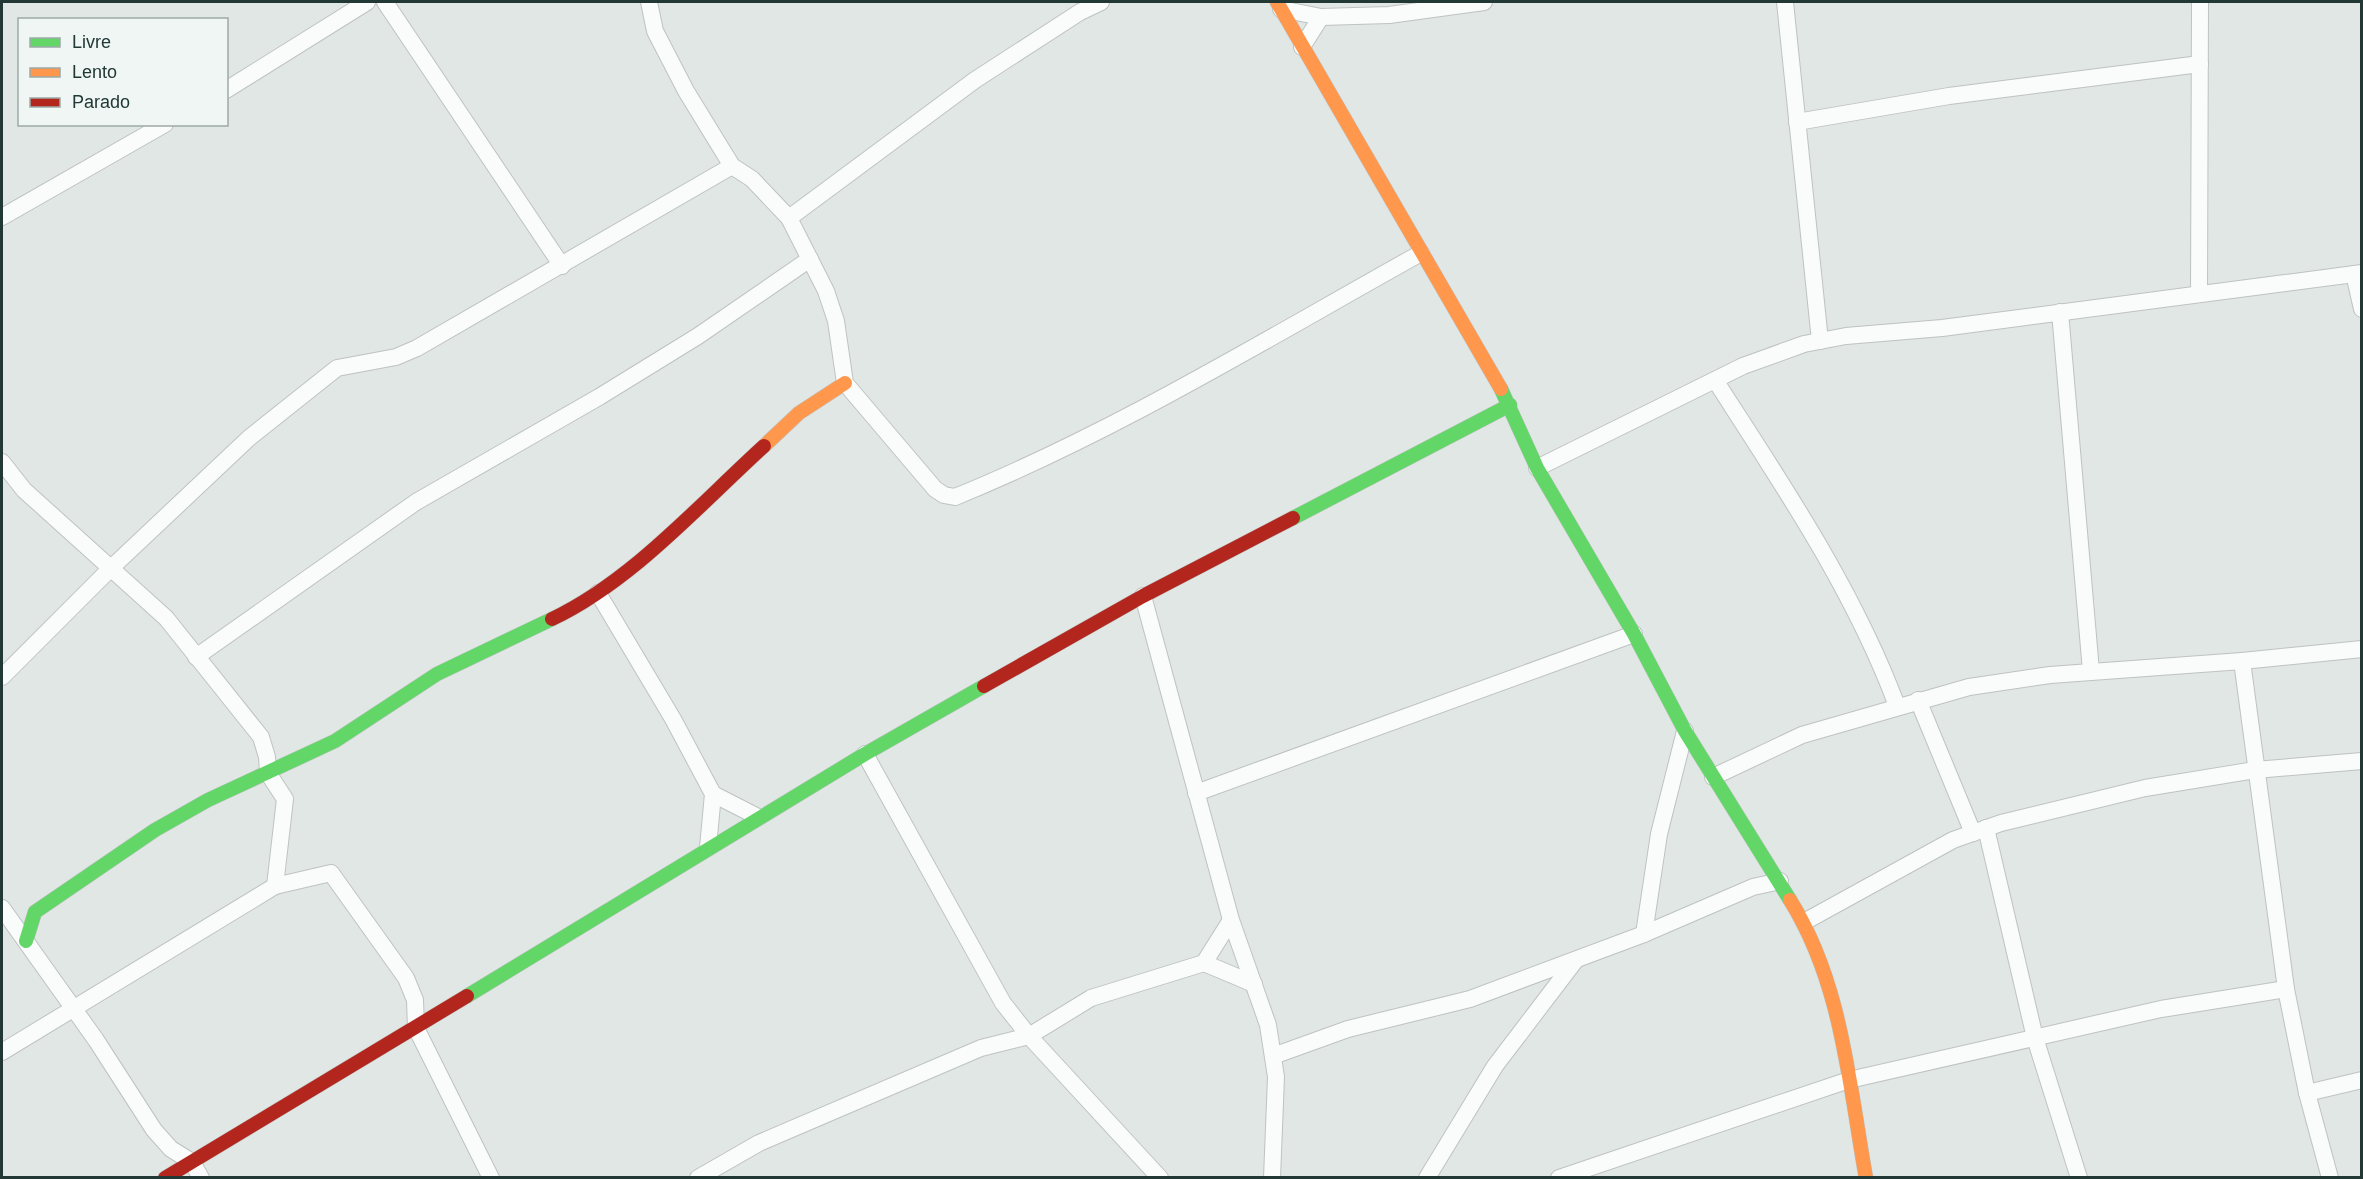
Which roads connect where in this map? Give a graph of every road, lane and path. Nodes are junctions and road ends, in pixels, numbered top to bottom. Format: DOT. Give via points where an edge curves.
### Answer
graph roads {
  1 [pos="367,2"];
  2 [pos="386,2"];
  3 [pos="649,2"];
  4 [pos="1101,2"];
  5 [pos="1484,2"];
  6 [pos="1785,2"];
  7 [pos="2200,2"];
  8 [pos="1279,5"];
  9 [pos="1321,17"];
  10 [pos="1302,47"];
  11 [pos="2200,64"];
  12 [pos="228,89"];
  13 [pos="1797,122"];
  14 [pos="161,126"];
  15 [pos="732,166"];
  16 [pos="2,217"];
  17 [pos="789,218"];
  18 [pos="1421,253"];
  19 [pos="810,259"];
  20 [pos="562,266"];
  21 [pos="2358,273"];
  22 [pos="2199,294"];
  23 [pos="2361,309"];
  24 [pos="2060,312"];
  25 [pos="1820,341"];
  26 [pos="1715,380"];
  27 [pos="845,383"];
  28 [pos="1510,405"];
  29 [pos="2,462"];
  30 [pos="1537,468"];
  31 [pos="110,570"];
  32 [pos="598,593"];
  33 [pos="1143,596"];
  34 [pos="1634,634"];
  35 [pos="2361,649"];
  36 [pos="196,657"];
  37 [pos="2242,661"];
  38 [pos="2091,671"];
  39 [pos="2,677"];
  40 [pos="1918,700"];
  41 [pos="1898,706"];
  42 [pos="1685,731"];
  43 [pos="865,753"];
  44 [pos="2361,761"];
  45 [pos="2255,770"];
  46 [pos="268,772"];
  47 [pos="1713,777"];
  48 [pos="1196,793"];
  49 [pos="713,794"];
  50 [pos="758,817"];
  51 [pos="1979,831"];
  52 [pos="708,847"];
  53 [pos="1780,881"];
  54 [pos="275,886"];
  55 [pos="5,912"];
  56 [pos="35,912"];
  57 [pos="1231,921"];
  58 [pos="1804,922"];
  59 [pos="1644,934"];
  60 [pos="26,941"];
  61 [pos="1576,960"];
  62 [pos="1204,963"];
  63 [pos="1254,984"];
  64 [pos="2286,989"];
  65 [pos="75,1009"];
  66 [pos="416,1028"];
  67 [pos="1029,1036"];
  68 [pos="2035,1038"];
  69 [pos="2,1052"];
  70 [pos="1273,1056"];
  71 [pos="1850,1080"];
  72 [pos="2361,1080"];
  73 [pos="2307,1093"];
  74 [pos="192,1162"];
  75 [pos="1564,1177"];
  76 [pos="165,1178"];
  77 [pos="201,1178"];
  78 [pos="491,1178"];
  79 [pos="698,1178"];
  80 [pos="1160,1178"];
  81 [pos="1272,1178"];
  82 [pos="1427,1178"];
  83 [pos="1866,1178"];
  84 [pos="2079,1178"];
  85 [pos="2331,1178"];
  1 -- 12 [label="street"];
  2 -- 20 [label="street"];
  3 -- 15 [label="street" via="655,31"];
  4 -- 17 [label="street" via="975,80"];
  5 -- 9 [label="street" via="1389,15"];
  6 -- 13 [label="street"];
  7 -- 11 [label="street"];
  8 -- 9 [label="street"];
  8 -- 10 [label="street"];
  9 -- 10 [label="street"];
  10 -- 18 [label="street"];
  11 -- 13 [label="street" via="1949,96"];
  11 -- 22 [label="street"];
  13 -- 25 [label="street"];
  14 -- 16 [label="street"];
  15 -- 17 [label="street" via="752,179"];
  15 -- 20 [label="street"];
  17 -- 19 [label="street"];
  18 -- 27 [label="street" via="1105,428 955,497 935,489"];
  18 -- 28 [label="street"];
  19 -- 27 [label="street" via="836,321"];
  19 -- 36 [label="street" via="609,391 416,502"];
  20 -- 31 [label="street" via="417,348 396,357 337,368 249,438"];
  21 -- 22 [label="street"];
  21 -- 23 [label="street"];
  22 -- 24 [label="street"];
  24 -- 25 [label="street"];
  24 -- 38 [label="street"];
  25 -- 26 [label="street" via="1743,366"];
  26 -- 30 [label="street"];
  26 -- 41 [label="street" via="1861,621"];
  27 -- 32 [label="street" via="800,413 628,571"];
  28 -- 30 [label="street"];
  28 -- 33 [label="street"];
  29 -- 31 [label="street" via="24,490"];
  30 -- 34 [label="street"];
  31 -- 36 [label="street" via="166,618"];
  31 -- 39 [label="street"];
  32 -- 46 [label="street" via="557,617 437,674 357,728"];
  32 -- 49 [label="street"];
  33 -- 43 [label="street"];
  33 -- 48 [label="street"];
  34 -- 42 [label="street"];
  34 -- 48 [label="street"];
  35 -- 37 [label="street"];
  36 -- 46 [label="street" via="261,737"];
  37 -- 38 [label="street"];
  37 -- 45 [label="street"];
  38 -- 40 [label="street" via="1969,687"];
  40 -- 41 [label="street"];
  40 -- 51 [label="street"];
  41 -- 47 [label="street" via="1802,735"];
  42 -- 47 [label="street"];
  42 -- 59 [label="street" via="1659,834"];
  43 -- 50 [label="street"];
  43 -- 67 [label="street" via="1003,1003"];
  44 -- 45 [label="street"];
  45 -- 51 [label="street" via="2145,788"];
  45 -- 64 [label="street"];
  46 -- 54 [label="street" via="285,799"];
  46 -- 56 [label="street" via="155,830"];
  47 -- 53 [label="street"];
  48 -- 57 [label="street"];
  49 -- 50 [label="street"];
  49 -- 52 [label="street"];
  50 -- 52 [label="street"];
  51 -- 58 [label="street" via="1953,840"];
  51 -- 68 [label="street"];
  52 -- 66 [label="street"];
  53 -- 58 [label="street"];
  53 -- 59 [label="street" via="1753,887"];
  54 -- 65 [label="street"];
  54 -- 66 [label="street" via="331,873 406,978 415,1000"];
  55 -- 56 [label="street"];
  55 -- 60 [label="street"];
  56 -- 60 [label="street"];
  57 -- 62 [label="street"];
  57 -- 63 [label="street"];
  58 -- 71 [label="street" via="1831,992"];
  59 -- 61 [label="street"];
  60 -- 65 [label="street"];
  61 -- 70 [label="street" via="1470,999 1348,1029"];
  61 -- 82 [label="street" via="1495,1066"];
  62 -- 63 [label="street"];
  62 -- 67 [label="street" via="1091,998"];
  63 -- 70 [label="street" via="1268,1025"];
  64 -- 68 [label="street" via="2161,1009"];
  64 -- 73 [label="street"];
  65 -- 69 [label="street"];
  65 -- 74 [label="street" via="154,1130 171,1149"];
  66 -- 74 [label="street"];
  66 -- 78 [label="street"];
  67 -- 79 [label="street" via="981,1048 759,1143"];
  67 -- 80 [label="street"];
  68 -- 71 [label="street"];
  68 -- 84 [label="street"];
  70 -- 81 [label="street" via="1276,1077"];
  71 -- 75 [label="street"];
  71 -- 83 [label="street"];
  72 -- 73 [label="street"];
  73 -- 85 [label="street"];
  74 -- 76 [label="street"];
  74 -- 77 [label="street"];
}
